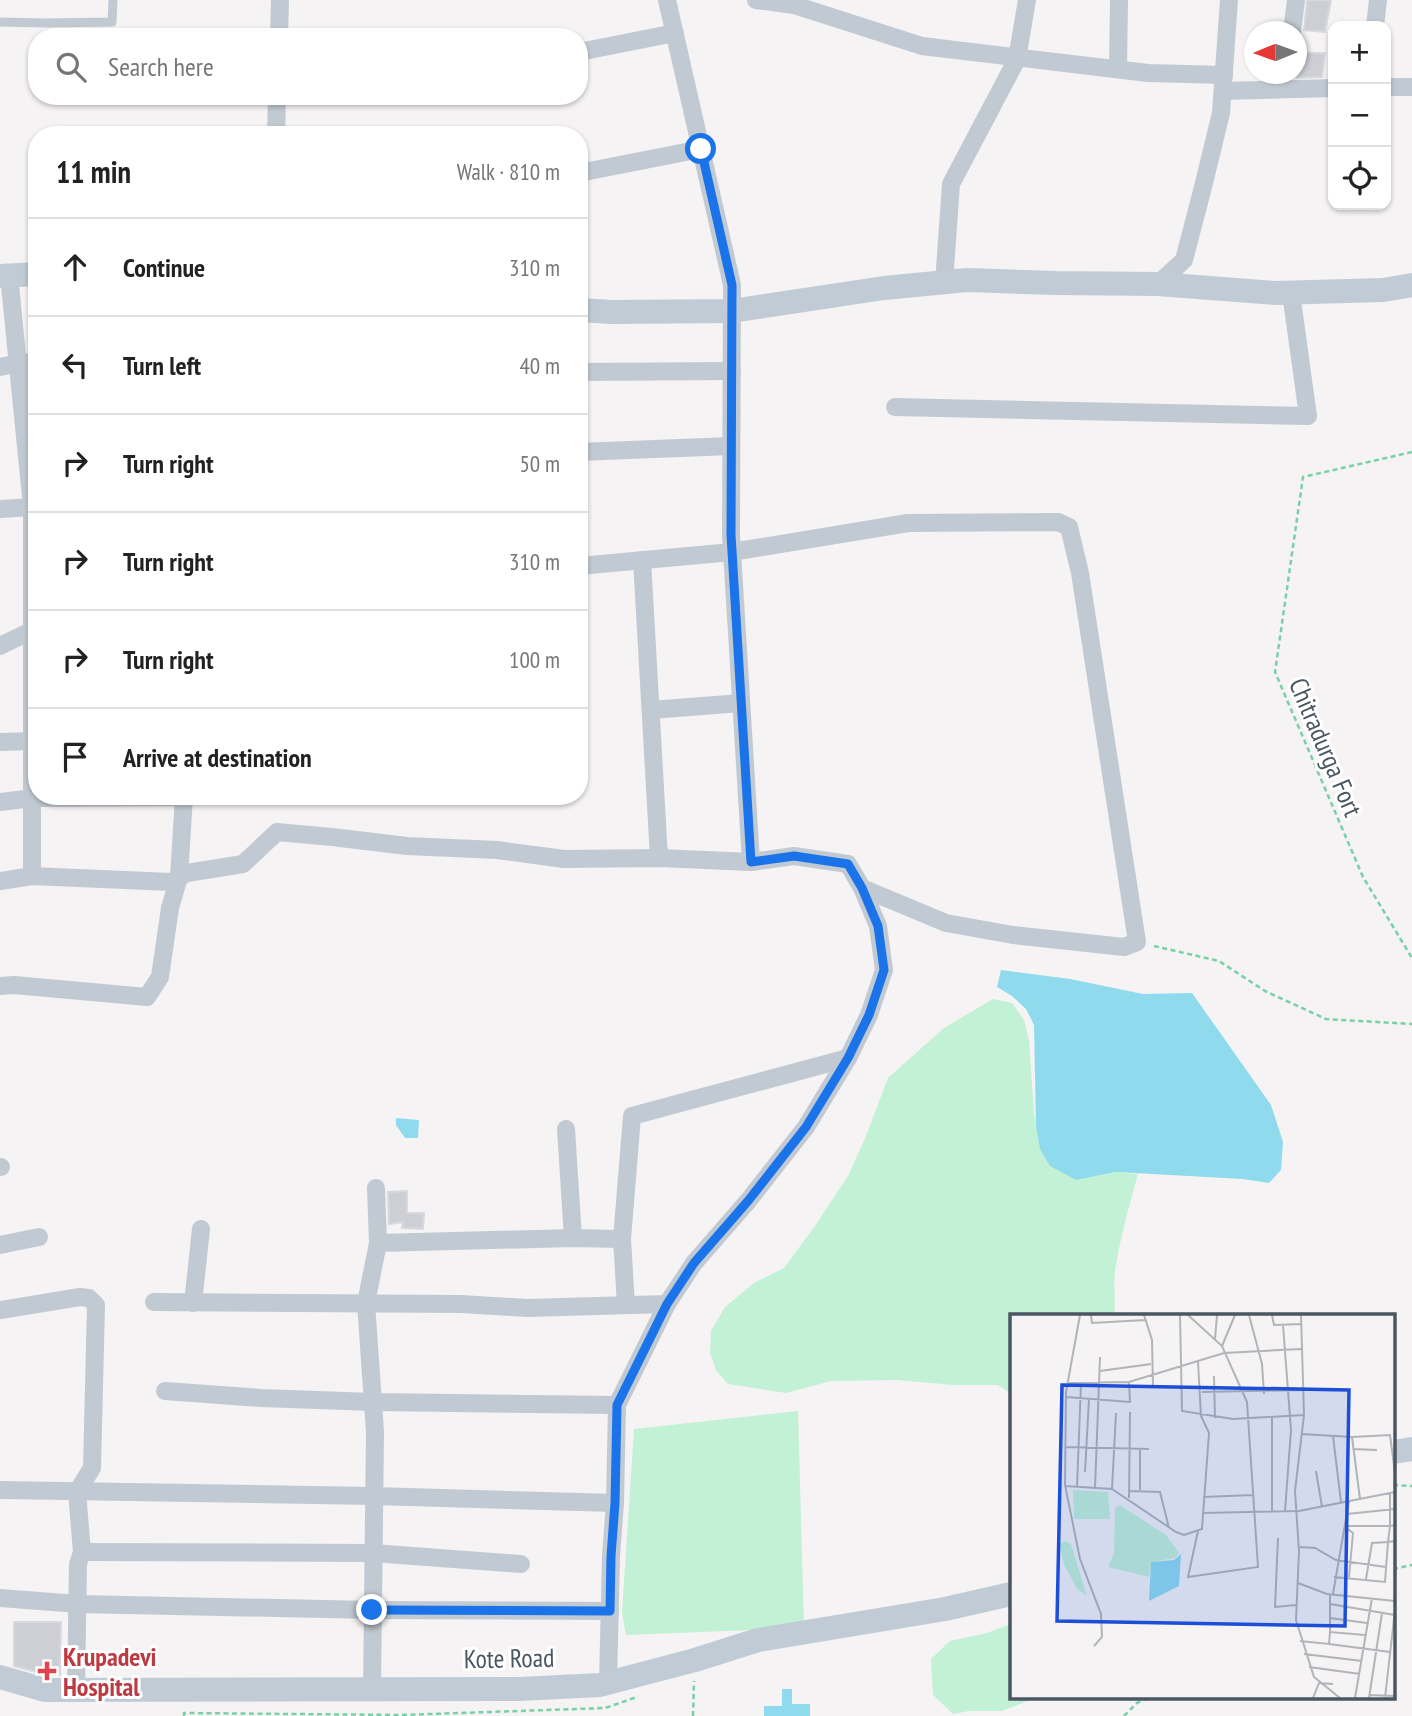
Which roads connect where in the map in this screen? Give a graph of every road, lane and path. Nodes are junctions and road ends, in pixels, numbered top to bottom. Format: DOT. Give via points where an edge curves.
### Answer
graph roads {
  1 [pos="113,0"];
  2 [pos="280,0"];
  3 [pos="667,0"];
  4 [pos="756,0"];
  5 [pos="1027,0"];
  6 [pos="1119,0"];
  7 [pos="1229,0"];
  8 [pos="1296,0"];
  9 [pos="1378,0"];
  10 [pos="820,4"];
  11 [pos="1293,21"];
  12 [pos="1376,21"];
  13 [pos="0,22"];
  14 [pos="279,28"];
  15 [pos="675,33"];
  16 [pos="588,50"];
  17 [pos="1017,58"];
  18 [pos="1118,69"];
  19 [pos="1223,83"];
  20 [pos="1244,83"];
  21 [pos="1301,84"];
  22 [pos="1328,87"];
  23 [pos="1391,87"];
  24 [pos="1412,87"];
  25 [pos="277,105"];
  26 [pos="276,126"];
  27 [pos="701,149"];
  28 [pos="588,171"];
  29 [pos="28,275"];
  30 [pos="5,276"];
  31 [pos="944,283"];
  32 [pos="1158,284"];
  33 [pos="1412,285"];
  34 [pos="1291,293"];
  35 [pos="588,311"];
  36 [pos="731,311"];
  37 [pos="28,363"];
  38 [pos="9,365"];
  39 [pos="732,371"];
  40 [pos="588,372"];
  41 [pos="895,407"];
  42 [pos="731,446"];
  43 [pos="588,452"];
  44 [pos="1412,452"];
  45 [pos="28,482"];
  46 [pos="28,507"];
  47 [pos="0,509"];
  48 [pos="732,552"];
  49 [pos="642,560"];
  50 [pos="588,565"];
  51 [pos="28,632"];
  52 [pos="0,646"];
  53 [pos="741,703"];
  54 [pos="651,710"];
  55 [pos="28,741"];
  56 [pos="0,742"];
  57 [pos="28,799"];
  58 [pos="0,802"];
  59 [pos="33,805"];
  60 [pos="184,805"];
  61 [pos="659,858"];
  62 [pos="751,862"];
  63 [pos="32,876"];
  64 [pos="179,877"];
  65 [pos="0,881"];
  66 [pos="862,888"];
  67 [pos="1137,942"];
  68 [pos="1412,958"];
  69 [pos="0,986"];
  70 [pos="1412,1024"];
  71 [pos="848,1058"];
  72 [pos="566,1129"];
  73 [pos="376,1188"];
  74 [pos="201,1229"];
  75 [pos="39,1237"];
  76 [pos="573,1238"];
  77 [pos="622,1239"];
  78 [pos="378,1243"];
  79 [pos="0,1245"];
  80 [pos="154,1302"];
  81 [pos="193,1303"];
  82 [pos="366,1303"];
  83 [pos="667,1304"];
  84 [pos="626,1305"];
  85 [pos="0,1310"];
  86 [pos="165,1391"];
  87 [pos="373,1402"];
  88 [pos="617,1405"];
  89 [pos="1412,1449"];
  90 [pos="1394,1452"];
  91 [pos="1394,1485"];
  92 [pos="1412,1486"];
  93 [pos="0,1490"];
  94 [pos="77,1492"];
  95 [pos="373,1496"];
  96 [pos="615,1503"];
  97 [pos="82,1552"];
  98 [pos="373,1553"];
  99 [pos="521,1564"];
  100 [pos="1412,1565"];
  101 [pos="1394,1569"];
  102 [pos="1010,1594"];
  103 [pos="0,1598"];
  104 [pos="78,1604"];
  105 [pos="372,1610"];
  106 [pos="610,1611"];
  107 [pos="695,1660"];
  108 [pos="0,1677"];
  109 [pos="608,1684"];
  110 [pos="372,1689"];
  111 [pos="76,1690"];
  112 [pos="1148,1698"];
  113 [pos="693,1716"];
  114 [pos="1124,1716"];
  1 -- 13 [label="lane" via="111,22"];
  2 -- 14 [label="street"];
  3 -- 15 [label="street"];
  4 -- 10 [label="street"];
  5 -- 17 [label="street"];
  6 -- 18 [label="street"];
  7 -- 19 [label="street"];
  8 -- 11 [label="street"];
  9 -- 12 [label="street"];
  10 -- 17 [label="street" via="922,46"];
  15 -- 16 [label="street"];
  15 -- 27 [label="street"];
  17 -- 18 [label="street"];
  17 -- 31 [label="street" via="951,184"];
  18 -- 19 [label="street"];
  19 -- 20 [label="street"];
  19 -- 32 [label="street" via="1221,113 1184,260"];
  21 -- 22 [label="street"];
  23 -- 24 [label="street"];
  25 -- 26 [label="street"];
  27 -- 28 [label="street"];
  27 -- 36 [label="street" via="732,285"];
  29 -- 30 [label="street"];
  30 -- 38 [label="street"];
  31 -- 32 [label="street"];
  31 -- 36 [label="street"];
  32 -- 34 [label="street"];
  33 -- 34 [label="street"];
  34 -- 41 [label="street" via="1308,416"];
  35 -- 36 [label="street"];
  36 -- 39 [label="street"];
  37 -- 38 [label="street"];
  38 -- 45 [label="street"];
  39 -- 40 [label="street"];
  39 -- 42 [label="street"];
  42 -- 43 [label="street"];
  42 -- 48 [label="street"];
  44 -- 68 [label="path, Chitradurga Fort" via="1303,477 1275,672 1363,877"];
  46 -- 47 [label="street"];
  48 -- 49 [label="street"];
  48 -- 53 [label="street"];
  48 -- 67 [label="street" via="908,523 1058,522 1069,527"];
  49 -- 50 [label="street"];
  49 -- 54 [label="street"];
  51 -- 52 [label="street"];
  53 -- 54 [label="street"];
  53 -- 62 [label="street"];
  54 -- 61 [label="street"];
  55 -- 56 [label="street"];
  57 -- 58 [label="street"];
  59 -- 63 [label="street"];
  60 -- 64 [label="street"];
  61 -- 62 [label="street"];
  61 -- 64 [label="street" via="564,859 276,832 243,864"];
  62 -- 66 [label="street" via="794,856 848,864"];
  63 -- 64 [label="street" via="171,882"];
  63 -- 65 [label="street"];
  64 -- 69 [label="street" via="160,977 147,997"];
  66 -- 67 [label="street" via="946,923 1124,947"];
  66 -- 71 [label="street" via="878,926 884,970"];
  67 -- 70 [label="path" via="1219,961 1265,991 1326,1019"];
  71 -- 77 [label="street" via="632,1116"];
  71 -- 83 [label="street" via="806,1127 694,1263"];
  72 -- 76 [label="street"];
  73 -- 78 [label="street"];
  74 -- 81 [label="street"];
  75 -- 79 [label="street"];
  76 -- 77 [label="street"];
  76 -- 78 [label="street"];
  77 -- 84 [label="street"];
  78 -- 82 [label="street"];
  80 -- 81 [label="street"];
  81 -- 82 [label="street"];
  82 -- 84 [label="street" via="527,1308"];
  82 -- 87 [label="street"];
  83 -- 84 [label="street"];
  83 -- 88 [label="street"];
  85 -- 94 [label="street" via="80,1297 96,1305 92,1468"];
  86 -- 87 [label="street"];
  87 -- 88 [label="street"];
  87 -- 95 [label="street"];
  88 -- 96 [label="street"];
  89 -- 90 [label="street"];
  91 -- 92 [label="path"];
  93 -- 94 [label="street"];
  94 -- 95 [label="street"];
  94 -- 97 [label="street"];
  95 -- 96 [label="street"];
  95 -- 98 [label="street"];
  96 -- 106 [label="street"];
  97 -- 98 [label="street"];
  97 -- 104 [label="street"];
  98 -- 99 [label="street"];
  98 -- 105 [label="street"];
  100 -- 101 [label="path"];
  102 -- 107 [label="street, Kote Road, bridge" via="758,1640"];
  103 -- 104 [label="street"];
  104 -- 105 [label="street"];
  104 -- 111 [label="street"];
  105 -- 106 [label="street"];
  105 -- 110 [label="street"];
  106 -- 109 [label="street"];
  107 -- 109 [label="street, Kote Road, bridge"];
  107 -- 113 [label="path"];
  108 -- 111 [label="street, Kote Road, bridge" via="44,1690"];
  109 -- 110 [label="street, Kote Road, bridge"];
  110 -- 111 [label="street, Kote Road, bridge"];
  112 -- 114 [label="path"];
}
